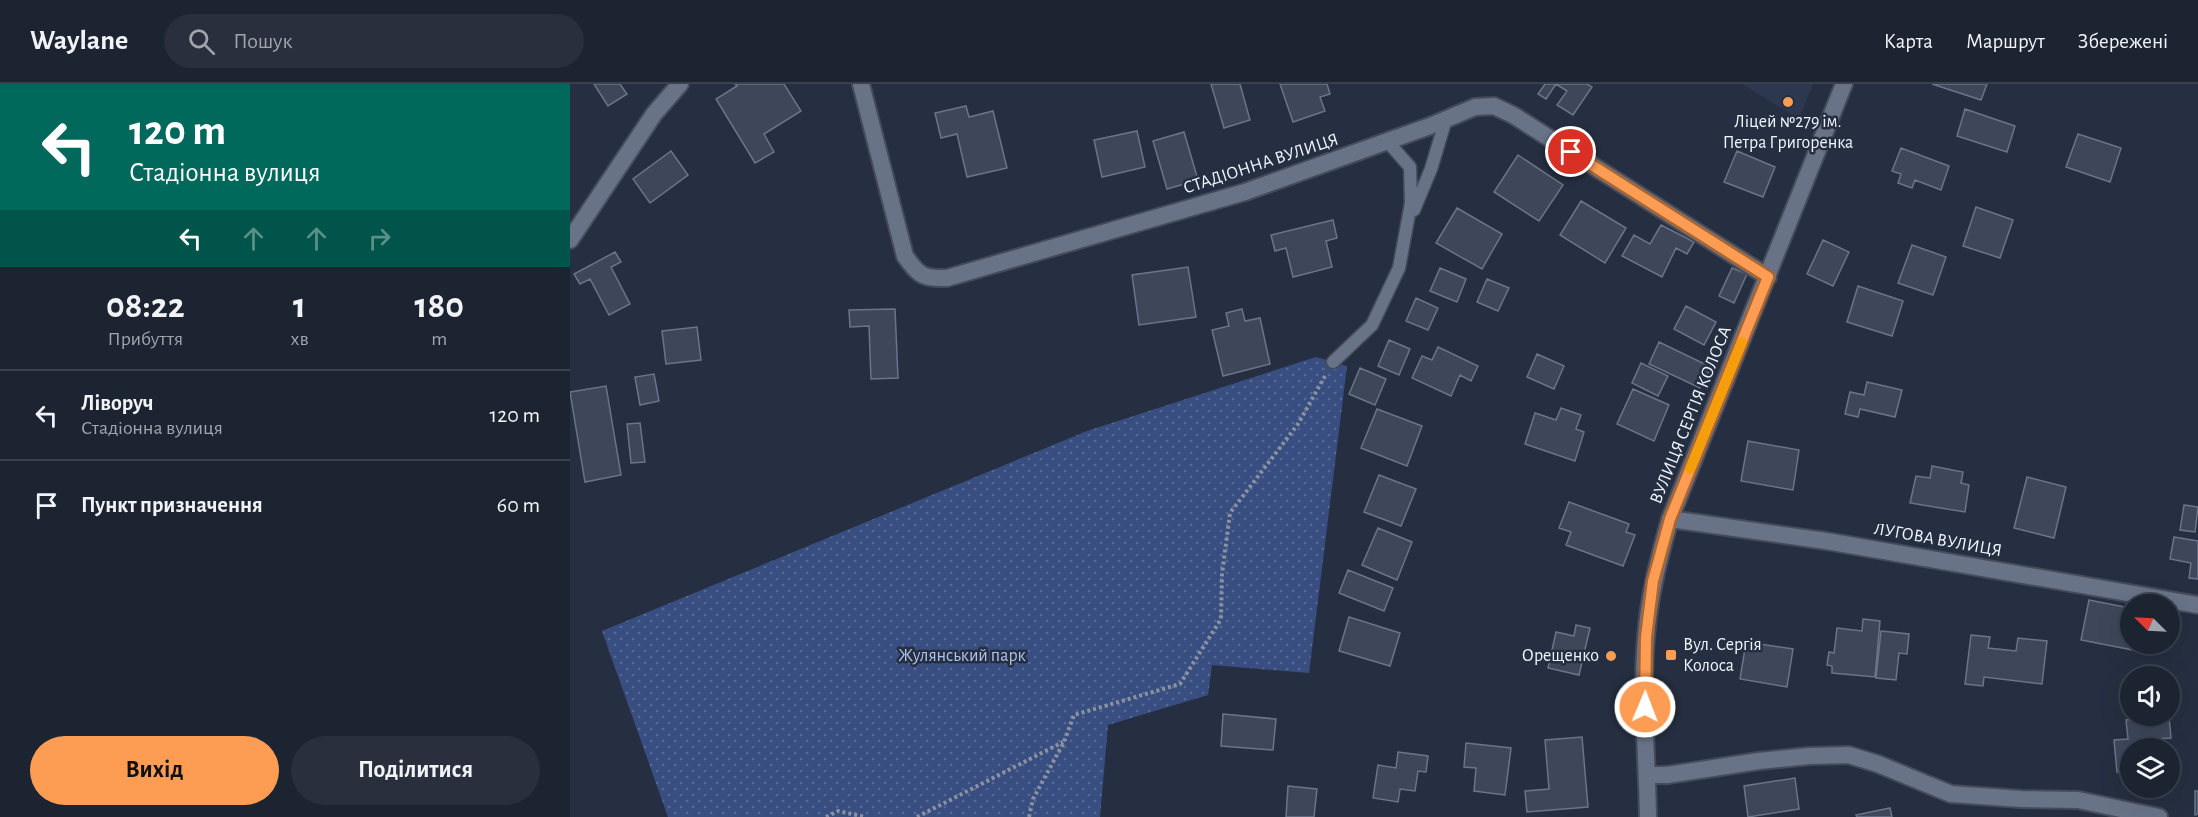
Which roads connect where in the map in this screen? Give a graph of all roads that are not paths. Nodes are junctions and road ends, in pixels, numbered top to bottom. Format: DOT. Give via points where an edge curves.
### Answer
graph roads {
  1 [pos="680,84"];
  2 [pos="861,84"];
  3 [pos="1844,84"];
  4 [pos="1446,119"];
  5 [pos="1388,141"];
  6 [pos="1407,225"];
  7 [pos="570,240"];
  8 [pos="1768,277"];
  9 [pos="1333,362"];
  10 [pos="1670,519"];
  11 [pos="2198,605"];
  12 [pos="1647,776"];
  13 [pos="1648,817"];
  14 [pos="2159,817"];
  1 -- 7 [label="street" via="654,114"];
  2 -- 5 [label="street, СТАДІОННА ВУЛИЦЯ" via="904,256 916,273 931,279 947,278 1245,192"];
  3 -- 8 [label="street, ВУЛИЦЯ СЕРГІЯ КОЛОСА"];
  4 -- 5 [label="street, СТАДІОННА ВУЛИЦЯ"];
  4 -- 6 [label="lane" via="1431,169"];
  4 -- 8 [label="street, СТАДІОННА ВУЛИЦЯ" via="1475,107 1494,106"];
  5 -- 6 [label="lane" via="1410,167 1412,203"];
  6 -- 9 [label="lane" via="1399,268 1372,325"];
  8 -- 10 [label="street, ВУЛИЦЯ СЕРГІЯ КОЛОСА"];
  10 -- 11 [label="street, ЛУГОВА ВУЛИЦЯ" via="1826,541"];
  10 -- 12 [label="street, ВУЛИЦЯ СЕРГІЯ КОЛОСА" via="1653,581 1646,637"];
  12 -- 13 [label="street, ВУЛИЦЯ СЕРГІЯ КОЛОСА"];
  12 -- 14 [label="street" via="1809,756 1849,755 1951,794 2078,800"];
}
